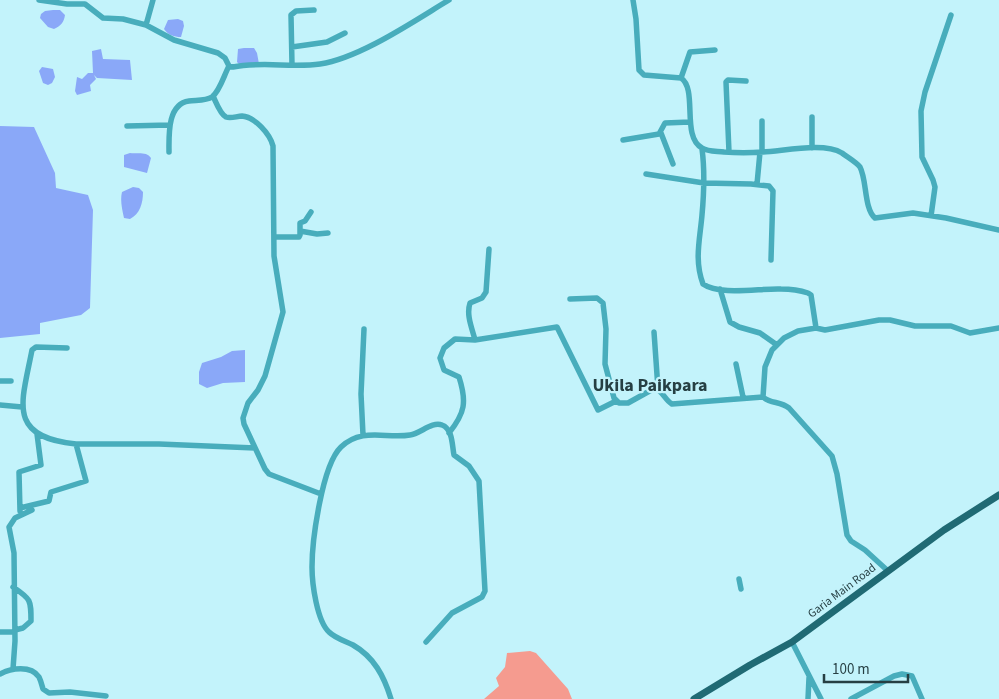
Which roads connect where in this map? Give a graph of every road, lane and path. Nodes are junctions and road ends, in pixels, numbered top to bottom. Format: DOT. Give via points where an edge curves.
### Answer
graph roads {
  1 [pos="40,0"];
  2 [pos="153,0"];
  3 [pos="449,0"];
  4 [pos="633,0"];
  5 [pos="314,10"];
  6 [pos="951,15"];
  7 [pos="146,24"];
  8 [pos="345,32"];
  9 [pos="292,47"];
  10 [pos="715,50"];
  11 [pos="292,65"];
  12 [pos="229,66"];
  13 [pos="681,78"];
  14 [pos="746,80"];
  15 [pos="213,96"];
  16 [pos="812,117"];
  17 [pos="762,120"];
  18 [pos="690,122"];
  19 [pos="170,125"];
  20 [pos="126,126"];
  21 [pos="661,133"];
  22 [pos="622,140"];
  23 [pos="702,148"];
  24 [pos="812,148"];
  25 [pos="169,152"];
  26 [pos="729,152"];
  27 [pos="761,152"];
  28 [pos="673,164"];
  29 [pos="646,174"];
  30 [pos="704,183"];
  31 [pos="757,184"];
  32 [pos="311,212"];
  33 [pos="931,216"];
  34 [pos="999,230"];
  35 [pos="300,231"];
  36 [pos="328,233"];
  37 [pos="274,238"];
  38 [pos="489,249"];
  39 [pos="771,260"];
  40 [pos="720,289"];
  41 [pos="570,299"];
  42 [pos="816,328"];
  43 [pos="999,328"];
  44 [pos="364,329"];
  45 [pos="654,332"];
  46 [pos="475,340"];
  47 [pos="777,345"];
  48 [pos="68,348"];
  49 [pos="736,364"];
  50 [pos="0,380"];
  51 [pos="11,381"];
  52 [pos="658,389"];
  53 [pos="743,397"];
  54 [pos="762,397"];
  55 [pos="616,401"];
  56 [pos="0,405"];
  57 [pos="22,408"];
  58 [pos="449,433"];
  59 [pos="36,434"];
  60 [pos="363,435"];
  61 [pos="76,444"];
  62 [pos="255,448"];
  63 [pos="321,494"];
  64 [pos="999,495"];
  65 [pos="20,508"];
  66 [pos="32,510"];
  67 [pos="20,516"];
  68 [pos="888,571"];
  69 [pos="739,579"];
  70 [pos="13,587"];
  71 [pos="741,590"];
  72 [pos="15,631"];
  73 [pos="0,632"];
  74 [pos="426,642"];
  75 [pos="792,642"];
  76 [pos="13,669"];
  77 [pos="0,674"];
  78 [pos="808,674"];
  79 [pos="46,692"];
  80 [pos="106,696"];
  81 [pos="44,699"];
  82 [pos="390,699"];
  83 [pos="694,699"];
  84 [pos="808,699"];
  85 [pos="821,699"];
  86 [pos="851,699"];
  87 [pos="922,699"];
  1 -- 7 [label="street" via="85,4 103,18"];
  2 -- 7 [label="street"];
  3 -- 11 [label="street" via="350,56 322,64"];
  4 -- 13 [label="street" via="639,70 644,75"];
  5 -- 9 [label="street" via="291,15"];
  6 -- 33 [label="street" via="921,111 922,157 934,180"];
  7 -- 12 [label="street" via="174,40 218,53"];
  8 -- 9 [label="street" via="327,42"];
  9 -- 11 [label="street"];
  10 -- 13 [label="street" via="690,52"];
  11 -- 12 [label="street"];
  12 -- 15 [label="street"];
  13 -- 18 [label="street" via="688,86"];
  14 -- 26 [label="street" via="726,82"];
  15 -- 19 [label="street" via="181,104"];
  15 -- 37 [label="street" via="223,114 250,118 272,141"];
  16 -- 24 [label="street"];
  17 -- 27 [label="street"];
  18 -- 21 [label="street" via="665,123"];
  18 -- 23 [label="street" via="695,141"];
  19 -- 20 [label="street"];
  19 -- 25 [label="street"];
  21 -- 22 [label="street"];
  21 -- 28 [label="street"];
  23 -- 26 [label="street"];
  23 -- 30 [label="street"];
  24 -- 27 [label="street"];
  24 -- 33 [label="street" via="838,151 859,166 870,210 876,218 913,214"];
  26 -- 27 [label="street"];
  27 -- 31 [label="street"];
  29 -- 30 [label="street"];
  30 -- 31 [label="street"];
  30 -- 40 [label="street" via="698,262 703,284"];
  31 -- 39 [label="street" via="769,186 773,191"];
  32 -- 35 [label="street" via="300,223"];
  33 -- 34 [label="street"];
  35 -- 36 [label="street"];
  35 -- 37 [label="street" via="297,237"];
  37 -- 62 [label="street" via="275,268 283,312 265,376 244,413 244,424"];
  38 -- 46 [label="street" via="486,292 468,308"];
  40 -- 42 [label="street" via="780,289 808,293"];
  40 -- 47 [label="street" via="730,322 760,333"];
  41 -- 55 [label="street" via="597,298 603,303 605,364"];
  42 -- 43 [label="street" via="825,330 890,320 915,326 951,326 970,333"];
  42 -- 47 [label="street" via="792,333"];
  44 -- 60 [label="street"];
  45 -- 52 [label="street"];
  46 -- 55 [label="street" via="557,327 598,410"];
  46 -- 58 [label="street" via="455,339 444,348 440,358 444,370 459,377 463,389 464,408"];
  47 -- 54 [label="street" via="765,367"];
  48 -- 57 [label="street" via="34,348 22,394"];
  49 -- 53 [label="street"];
  50 -- 51 [label="street"];
  52 -- 53 [label="street" via="672,404"];
  52 -- 55 [label="street" via="628,403"];
  53 -- 54 [label="street"];
  54 -- 68 [label="street" via="789,408 832,456 847,535"];
  56 -- 57 [label="street"];
  57 -- 59 [label="street"];
  58 -- 60 [label="street" via="445,427 436,424 409,436"];
  58 -- 74 [label="street" via="454,455 470,466 480,481 485,592 482,597 452,613"];
  59 -- 61 [label="street"];
  59 -- 65 [label="street" via="41,465 19,472"];
  60 -- 63 [label="street" via="337,452"];
  61 -- 62 [label="street"];
  61 -- 65 [label="street" via="86,481 51,492 49,501"];
  62 -- 63 [label="street" via="269,474"];
  63 -- 82 [label="street" via="312,568 321,618 330,633 366,654 378,667"];
  64 -- 68 [label="main road, Garia Main Road"];
  65 -- 67 [label="street"];
  66 -- 67 [label="street"];
  67 -- 70 [label="street" via="6,527 13,546"];
  68 -- 75 [label="main road, Garia Main Road"];
  69 -- 71 [label="street"];
  70 -- 72 [label="street"];
  70 -- 72 [label="street" via="31,604 31,621"];
  72 -- 73 [label="street"];
  72 -- 76 [label="street"];
  75 -- 78 [label="street"];
  75 -- 83 [label="main road, Garia Main Road"];
  76 -- 77 [label="street"];
  76 -- 79 [label="street" via="37,675"];
  78 -- 84 [label="street"];
  78 -- 85 [label="street"];
  79 -- 80 [label="street"];
  79 -- 81 [label="street"];
  86 -- 87 [label="street" via="902,674 912,676"];
}
